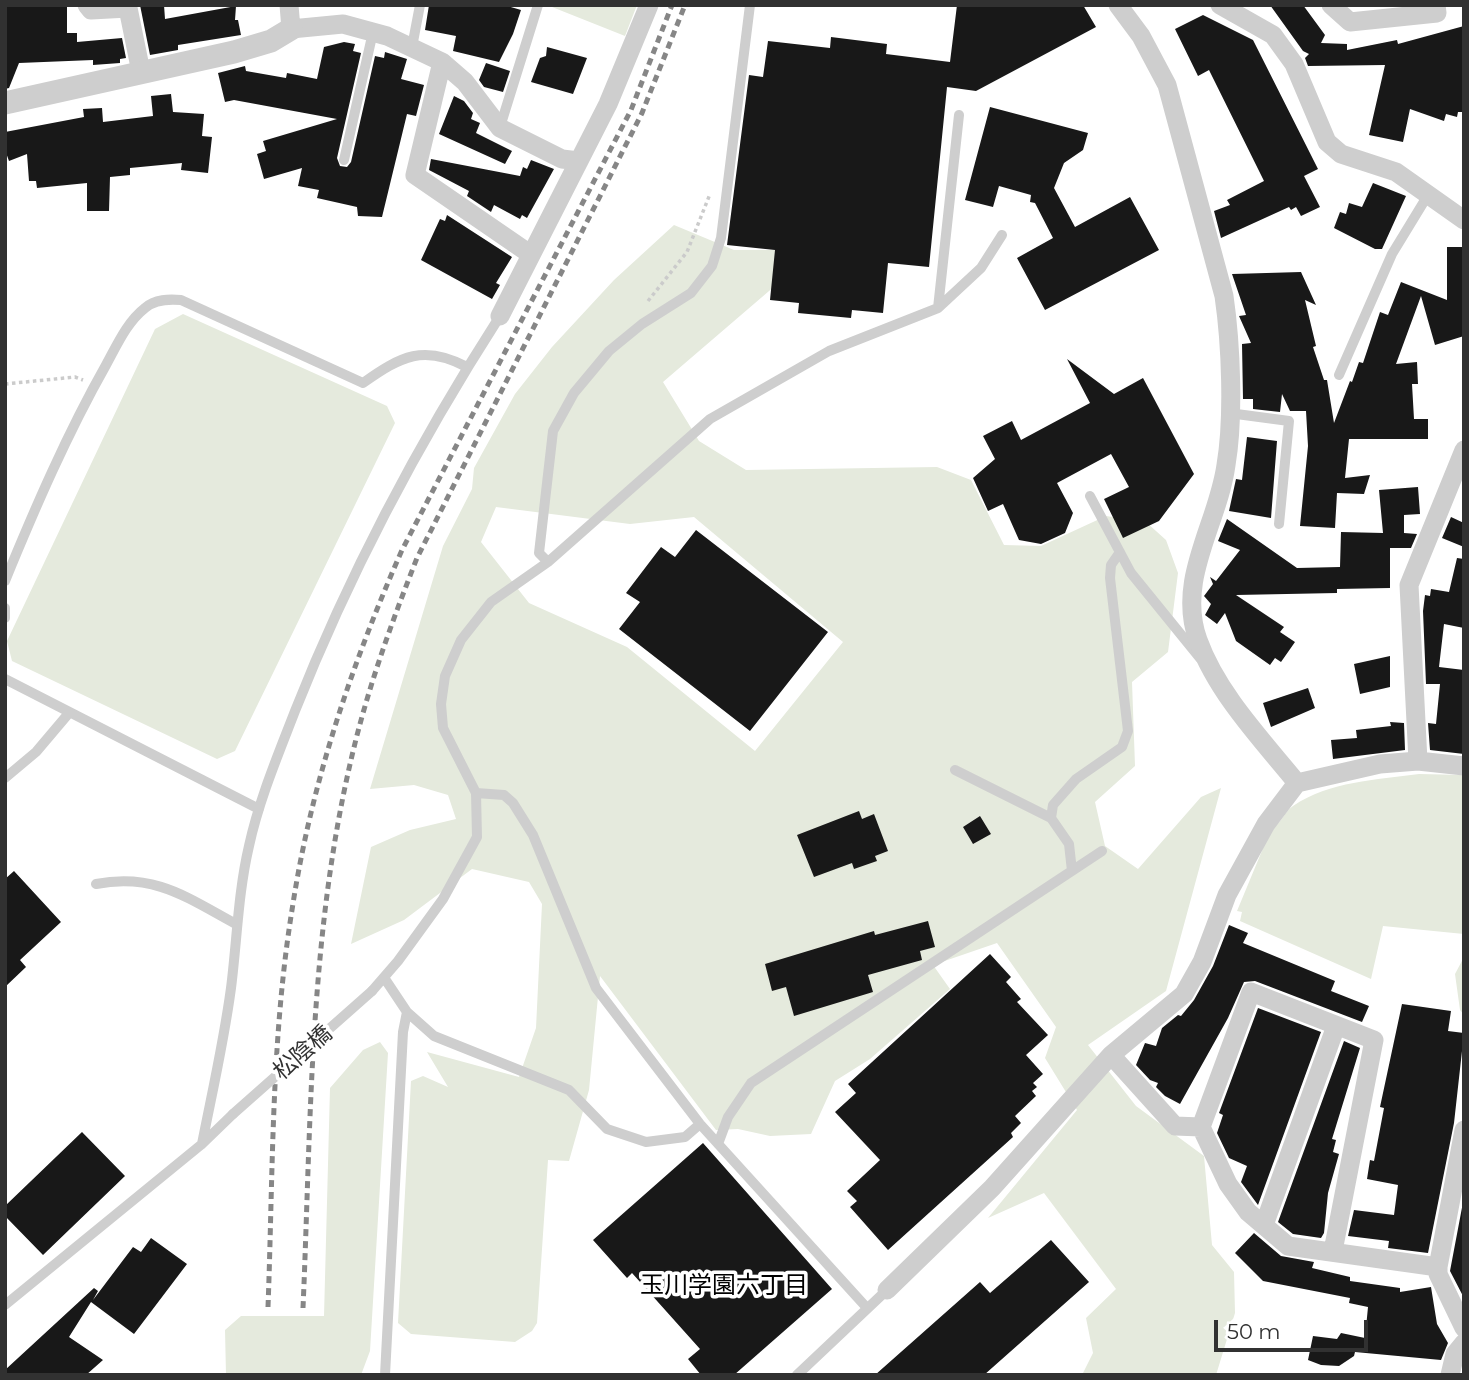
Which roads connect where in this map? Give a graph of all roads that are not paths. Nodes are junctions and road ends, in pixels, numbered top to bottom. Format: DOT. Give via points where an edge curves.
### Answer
graph roads {
  1 [pos="87,5"];
  2 [pos="289,5"];
  3 [pos="420,5"];
  4 [pos="538,5"];
  5 [pos="649,5"];
  6 [pos="750,5"];
  7 [pos="1118,5"];
  8 [pos="1220,5"];
  9 [pos="1331,5"];
  10 [pos="1436,5"];
  11 [pos="291,29"];
  12 [pos="373,32"];
  13 [pos="412,47"];
  14 [pos="442,62"];
  15 [pos="141,72"];
  16 [pos="5,103"];
  17 [pos="960,115"];
  18 [pos="500,128"];
  19 [pos="344,160"];
  20 [pos="579,161"];
  21 [pos="1428,195"];
  22 [pos="1464,220"];
  23 [pos="1002,235"];
  24 [pos="530,254"];
  25 [pos="938,308"];
  26 [pos="500,316"];
  27 [pos="467,367"];
  28 [pos="1339,375"];
  29 [pos="1229,413"];
  30 [pos="1464,450"];
  31 [pos="1090,496"];
  32 [pos="1279,524"];
  33 [pos="1120,552"];
  34 [pos="548,562"];
  35 [pos="5,581"];
  36 [pos="5,608"];
  37 [pos="5,618"];
  38 [pos="1212,671"];
  39 [pos="5,679"];
  40 [pos="69,713"];
  41 [pos="1418,761"];
  42 [pos="1464,766"];
  43 [pos="955,770"];
  44 [pos="5,778"];
  45 [pos="1297,783"];
  46 [pos="476,793"];
  47 [pos="260,809"];
  48 [pos="1051,818"];
  49 [pos="1102,851"];
  50 [pos="1072,871"];
  51 [pos="96,884"];
  52 [pos="236,924"];
  53 [pos="385,979"];
  54 [pos="407,1012"];
  55 [pos="1336,1026"];
  56 [pos="1111,1055"];
  57 [pos="700,1124"];
  58 [pos="1201,1127"];
  59 [pos="1464,1130"];
  60 [pos="202,1144"];
  61 [pos="718,1144"];
  62 [pos="1264,1224"];
  63 [pos="1333,1251"];
  64 [pos="1438,1267"];
  65 [pos="887,1290"];
  66 [pos="5,1306"];
  67 [pos="867,1308"];
  68 [pos="1464,1328"];
  69 [pos="1464,1343"];
  70 [pos="385,1375"];
  71 [pos="797,1375"];
  72 [pos="1450,1375"];
  1 -- 15 [label="street" via="91,10 128,8"];
  2 -- 11 [label="street"];
  3 -- 13 [label="lane"];
  4 -- 18 [label="lane"];
  5 -- 20 [label="street"];
  6 -- 34 [label="lane" via="721,239 712,266 691,293 609,351 573,393 553,431 539,553"];
  7 -- 29 [label="street" via="1161,73 1181,131 1224,296"];
  8 -- 21 [label="street" via="1273,35 1294,64 1327,142 1341,154 1396,173"];
  9 -- 10 [label="street" via="1350,22 1437,13"];
  11 -- 12 [label="street" via="343,24"];
  11 -- 15 [label="street" via="271,41 234,52"];
  12 -- 13 [label="street"];
  12 -- 19 [label="lane"];
  13 -- 14 [label="street"];
  14 -- 18 [label="street" via="465,82"];
  14 -- 24 [label="street" via="415,176"];
  15 -- 16 [label="street"];
  17 -- 25 [label="lane"];
  18 -- 20 [label="street" via="562,159"];
  20 -- 24 [label="street"];
  21 -- 22 [label="street"];
  21 -- 28 [label="lane" via="1387,264"];
  23 -- 25 [label="lane" via="981,268"];
  24 -- 26 [label="street"];
  25 -- 34 [label="lane" via="829,351 710,419"];
  26 -- 27 [label="lane"];
  27 -- 35 [label="lane" via="445,355 421,353 390,364 363,383 181,300 166,299 147,306 130,323 94,386"];
  27 -- 47 [label="lane" via="342,597"];
  29 -- 32 [label="lane" via="1289,421"];
  29 -- 38 [label="street" via="1223,486 1191,597 1197,639"];
  30 -- 41 [label="street" via="1409,585"];
  31 -- 33 [label="lane"];
  33 -- 38 [label="lane" via="1131,573"];
  33 -- 48 [label="lane" via="1111,565 1110,579 1128,731 1122,747 1076,779 1053,805"];
  34 -- 46 [label="lane" via="491,602 461,640 445,676 443,728"];
  36 -- 37 [label="lane"];
  38 -- 45 [label="street"];
  39 -- 40 [label="lane"];
  40 -- 44 [label="lane" via="36,752"];
  40 -- 47 [label="lane"];
  41 -- 42 [label="street"];
  41 -- 45 [label="street" via="1356,768"];
  43 -- 48 [label="lane"];
  45 -- 56 [label="street" via="1266,824 1227,895 1198,970 1184,993"];
  46 -- 53 [label="lane, 松陰橋" via="477,837 443,898"];
  46 -- 57 [label="lane" via="504,795 513,803 533,835 596,988"];
  47 -- 52 [label="lane" via="249,844"];
  48 -- 50 [label="lane" via="1069,844"];
  49 -- 50 [label="lane"];
  50 -- 61 [label="lane" via="751,1083 727,1117"];
  51 -- 52 [label="lane" via="123,879 167,887"];
  52 -- 60 [label="lane" via="222,1049"];
  53 -- 54 [label="lane"];
  53 -- 60 [label="lane, 松陰橋, bridge"];
  54 -- 57 [label="lane" via="434,1036 569,1090 607,1129 646,1142 685,1137"];
  54 -- 70 [label="lane"];
  55 -- 58 [label="street" via="1251,992"];
  55 -- 62 [label="street"];
  55 -- 63 [label="street" via="1374,1041"];
  56 -- 58 [label="street" via="1175,1126"];
  56 -- 65 [label="street" via="992,1188"];
  57 -- 61 [label="lane"];
  58 -- 62 [label="street" via="1228,1184 1248,1212"];
  59 -- 64 [label="street"];
  60 -- 66 [label="lane, 松陰橋"];
  61 -- 67 [label="lane"];
  62 -- 63 [label="street" via="1288,1246"];
  63 -- 64 [label="street"];
  64 -- 68 [label="street"];
  65 -- 67 [label="lane"];
  67 -- 71 [label="lane"];
  69 -- 72 [label="street" via="1455,1354"];
}
